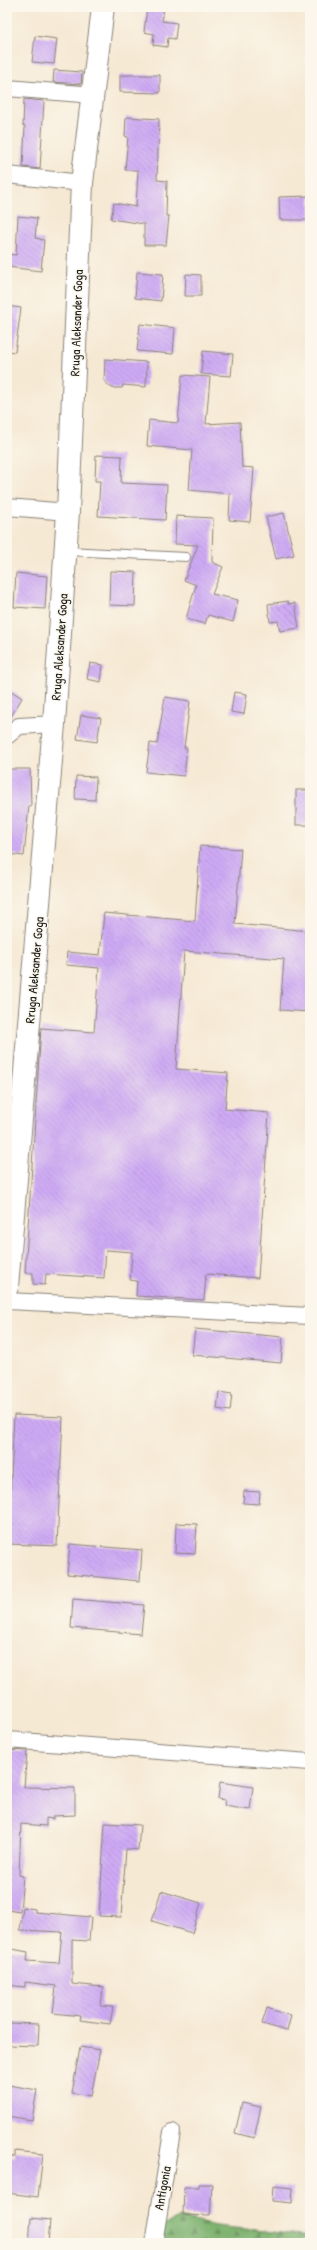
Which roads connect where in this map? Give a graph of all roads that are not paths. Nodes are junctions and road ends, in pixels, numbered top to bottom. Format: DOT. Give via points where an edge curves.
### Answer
graph roads {
  1 [pos="103,7"];
  2 [pos="7,88"];
  3 [pos="94,95"];
  4 [pos="7,175"];
  5 [pos="82,183"];
  6 [pos="7,507"];
  7 [pos="68,512"];
  8 [pos="66,551"];
  9 [pos="186,557"];
  10 [pos="54,724"];
  11 [pos="11,729"];
  12 [pos="14,1118"];
  13 [pos="7,1287"];
  14 [pos="7,1301"];
  15 [pos="310,1316"];
  16 [pos="7,1740"];
  17 [pos="310,1762"];
  18 [pos="172,2132"];
  19 [pos="154,2243"];
  1 -- 3 [label="main road, Rruga Aleksander Goga"];
  2 -- 3 [label="street"];
  3 -- 5 [label="main road, Rruga Aleksander Goga"];
  4 -- 5 [label="street"];
  5 -- 7 [label="main road, Rruga Aleksander Goga"];
  6 -- 7 [label="street"];
  7 -- 8 [label="main road, Rruga Aleksander Goga"];
  8 -- 9 [label="lane"];
  8 -- 10 [label="main road, Rruga Aleksander Goga"];
  10 -- 11 [label="street"];
  10 -- 12 [label="main road, Rruga Aleksander Goga"];
  12 -- 13 [label="main road, Rruga Aleksander Goga"];
  14 -- 15 [label="street"];
  16 -- 17 [label="street"];
  18 -- 19 [label="street, Antigonia"];
}
